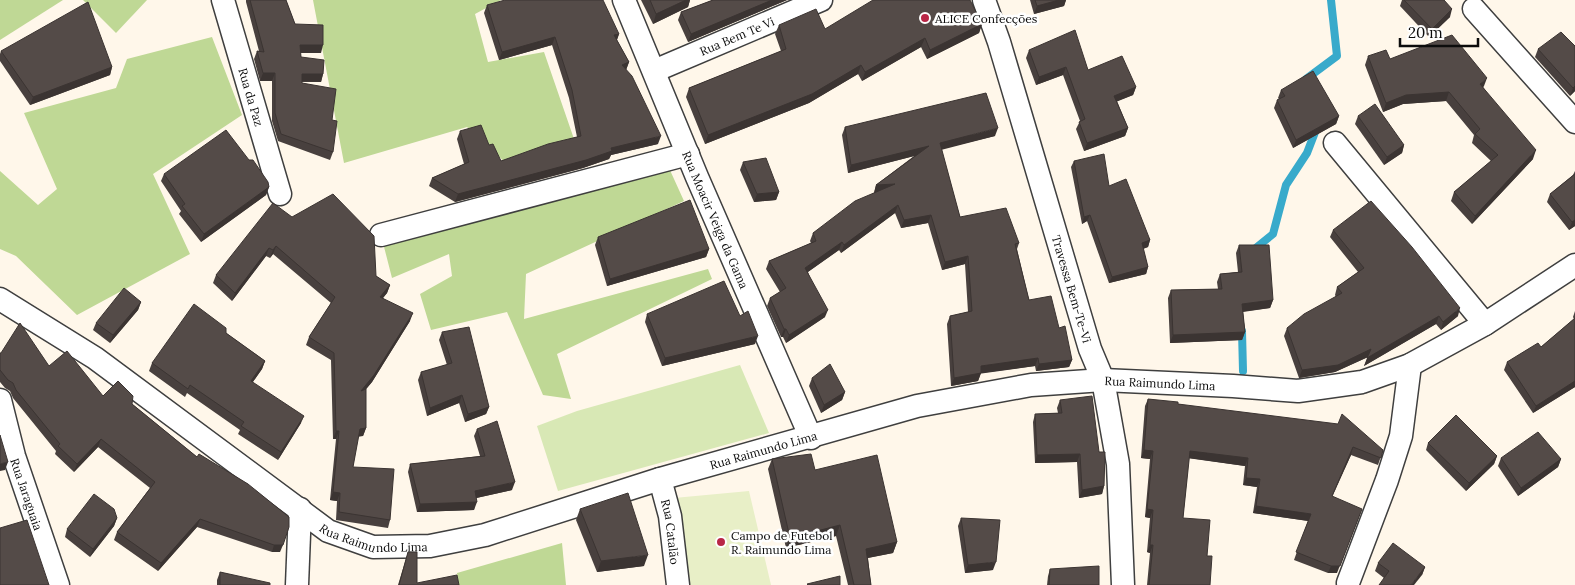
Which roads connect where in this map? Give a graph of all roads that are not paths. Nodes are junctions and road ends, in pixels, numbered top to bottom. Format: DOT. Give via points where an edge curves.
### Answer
graph roads {
  1 [pos="223,0"];
  2 [pos="624,0"];
  3 [pos="821,0"];
  4 [pos="984,0"];
  5 [pos="1474,9"];
  6 [pos="654,71"];
  7 [pos="1575,122"];
  8 [pos="1335,143"];
  9 [pos="688,154"];
  10 [pos="280,194"];
  11 [pos="381,235"];
  12 [pos="1575,265"];
  13 [pos="0,299"];
  14 [pos="1485,324"];
  15 [pos="1410,365"];
  16 [pos="1103,380"];
  17 [pos="0,400"];
  18 [pos="811,438"];
  19 [pos="660,479"];
  20 [pos="300,509"];
  21 [pos="1348,583"];
  22 [pos="58,585"];
  23 [pos="297,585"];
  24 [pos="678,585"];
  25 [pos="1123,585"];
  1 -- 10 [label="street, Rua da Paz"];
  2 -- 6 [label="street, Rua Moacir Veiga da Gama"];
  3 -- 6 [label="street, Rua Bem Te Vi"];
  4 -- 16 [label="street, Travessa Bem-Te-Vi" via="1005,60 1090,349"];
  5 -- 7 [label="street"];
  6 -- 9 [label="street, Rua Moacir Veiga da Gama"];
  8 -- 14 [label="street"];
  9 -- 11 [label="street"];
  9 -- 18 [label="street, Rua Moacir Veiga da Gama"];
  12 -- 14 [label="street, Rua Raimundo Lima"];
  13 -- 20 [label="street, Rua Raimundo Lima" via="95,358"];
  14 -- 15 [label="street, Rua Raimundo Lima"];
  15 -- 16 [label="street, Rua Raimundo Lima" via="1362,382 1298,392"];
  15 -- 21 [label="street" via="1401,436"];
  16 -- 18 [label="street, Rua Raimundo Lima" via="1031,385 927,405"];
  16 -- 25 [label="street, Travessa Bem-Te-Vi" via="1118,464"];
  17 -- 22 [label="street, Rua Jaraguaia" via="14,456"];
  18 -- 19 [label="street, Rua Raimundo Lima"];
  19 -- 20 [label="street, Rua Raimundo Lima" via="485,534 430,546 373,546 328,531"];
  19 -- 24 [label="street, Rua Catalão" via="670,516"];
  20 -- 23 [label="street"];
}
